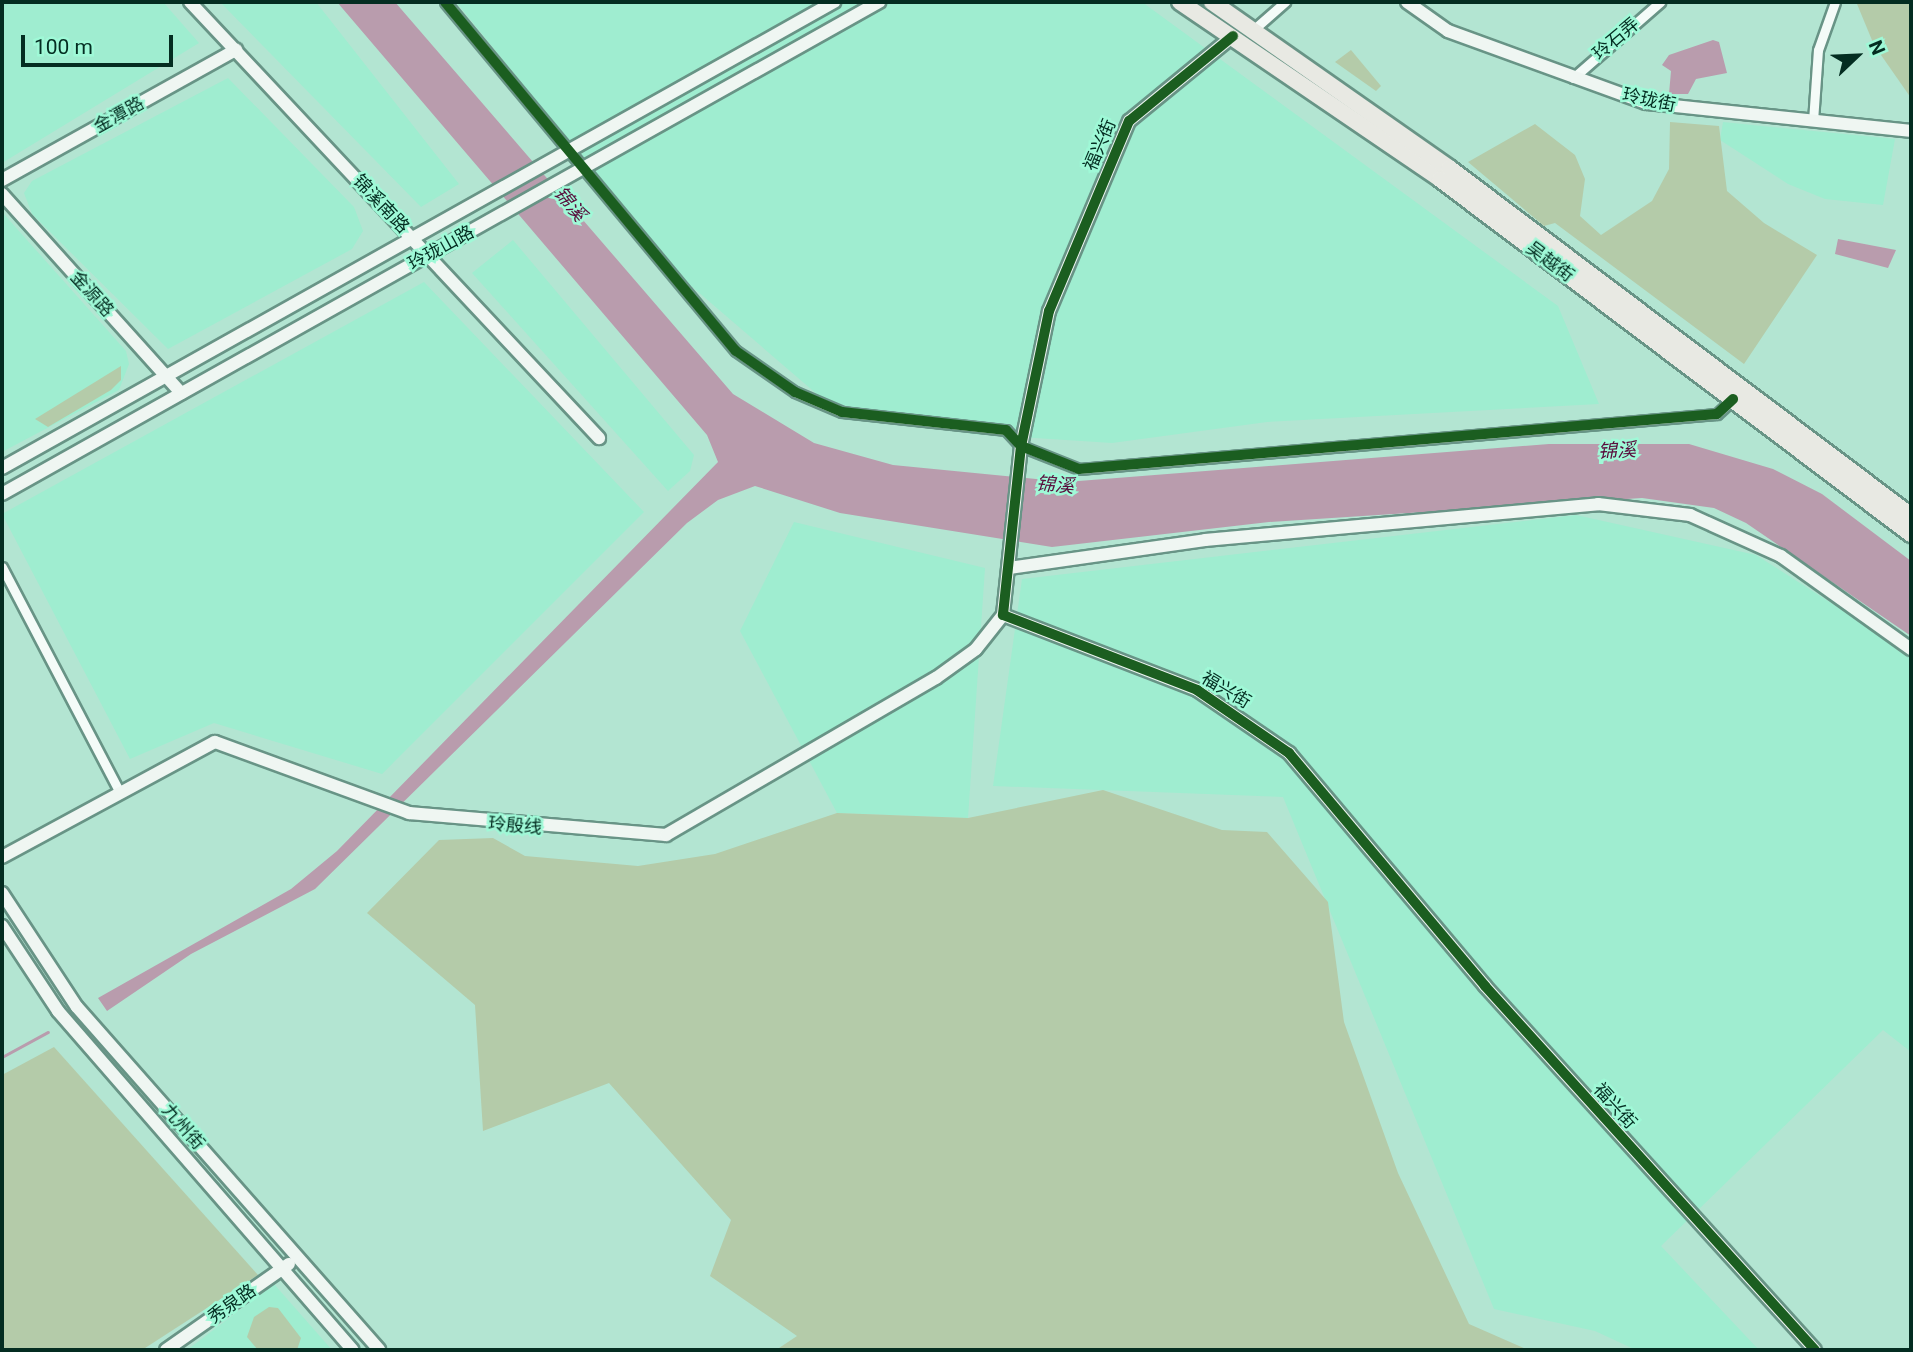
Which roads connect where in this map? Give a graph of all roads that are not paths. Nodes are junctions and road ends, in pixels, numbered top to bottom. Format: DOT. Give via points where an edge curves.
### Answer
graph roads {
  1 [pos="190,2"];
  2 [pos="445,2"];
  3 [pos="834,2"];
  4 [pos="879,2"];
  5 [pos="1180,2"];
  6 [pos="1212,2"];
  7 [pos="1284,2"];
  8 [pos="1407,2"];
  9 [pos="1660,2"];
  10 [pos="1835,2"];
  11 [pos="1253,30"];
  12 [pos="1233,36"];
  13 [pos="236,50"];
  14 [pos="1573,78"];
  15 [pos="1813,121"];
  16 [pos="1911,131"];
  17 [pos="568,152"];
  18 [pos="581,169"];
  19 [pos="2,180"];
  20 [pos="2,194"];
  21 [pos="413,239"];
  22 [pos="428,255"];
  23 [pos="166,376"];
  24 [pos="181,393"];
  25 [pos="1733,399"];
  26 [pos="599,438"];
  27 [pos="1021,446"];
  28 [pos="2,468"];
  29 [pos="2,494"];
  30 [pos="1911,516"];
  31 [pos="1911,534"];
  32 [pos="2,567"];
  33 [pos="1009,568"];
  34 [pos="1003,615"];
  35 [pos="1911,649"];
  36 [pos="120,793"];
  37 [pos="2,857"];
  38 [pos="2,893"];
  39 [pos="2,926"];
  40 [pos="298,1258"];
  41 [pos="283,1269"];
  42 [pos="166,1350"];
  43 [pos="353,1350"];
  44 [pos="379,1350"];
  45 [pos="1815,1350"];
  1 -- 13 [label="street, 锦溪南路"];
  2 -- 17 [label="street"];
  3 -- 17 [label="street, 玲珑山路"];
  4 -- 18 [label="street, 玲珑山路"];
  5 -- 12 [label="highway, 吴越街"];
  6 -- 11 [label="highway, 吴越街"];
  7 -- 11 [label="street"];
  8 -- 14 [label="street, 玲珑街" via="1422,18 1448,31"];
  9 -- 14 [label="street, 玲石弄"];
  10 -- 15 [label="street" via="1818,50"];
  11 -- 30 [label="highway, 吴越街" via="1449,168"];
  12 -- 25 [label="highway, 吴越街" via="1440,179"];
  12 -- 27 [label="street, 福兴街" via="1129,121 1045,323"];
  13 -- 19 [label="street, 金潭路"];
  13 -- 21 [label="street, 锦溪南路"];
  14 -- 15 [label="street, 玲珑街" via="1646,103"];
  15 -- 16 [label="street, 玲珑街"];
  17 -- 18 [label="street"];
  17 -- 21 [label="street, 玲珑山路"];
  18 -- 22 [label="street, 玲珑山路"];
  18 -- 27 [label="street" via="736,351 795,391 842,412 1006,430"];
  20 -- 23 [label="street, 金源路"];
  21 -- 22 [label="street, 锦溪南路"];
  21 -- 23 [label="street, 玲珑山路"];
  22 -- 24 [label="street, 玲珑山路"];
  22 -- 26 [label="street, 锦溪南路"];
  23 -- 24 [label="street, 金源路"];
  23 -- 28 [label="street, 玲珑山路"];
  24 -- 29 [label="street, 玲珑山路"];
  25 -- 27 [label="street" via="1717,414 1079,469"];
  25 -- 31 [label="highway, 吴越街"];
  27 -- 33 [label="street, 福兴街"];
  32 -- 36 [label="street"];
  33 -- 34 [label="street, 福兴街"];
  33 -- 35 [label="street" via="1205,540 1598,504 1690,514 1781,556"];
  34 -- 36 [label="street, 玲殷线" via="976,649 936,678 666,835 409,813 215,742"];
  34 -- 45 [label="street, 福兴街" via="1196,690 1289,752 1485,986"];
  36 -- 37 [label="street, 玲殷线"];
  38 -- 40 [label="street, 九州街" via="77,1007"];
  39 -- 41 [label="street, 九州街" via="58,1011"];
  40 -- 41 [label="street, 秀泉路"];
  40 -- 44 [label="street, 九州街"];
  41 -- 42 [label="street, 秀泉路"];
  41 -- 43 [label="street, 九州街"];
}
